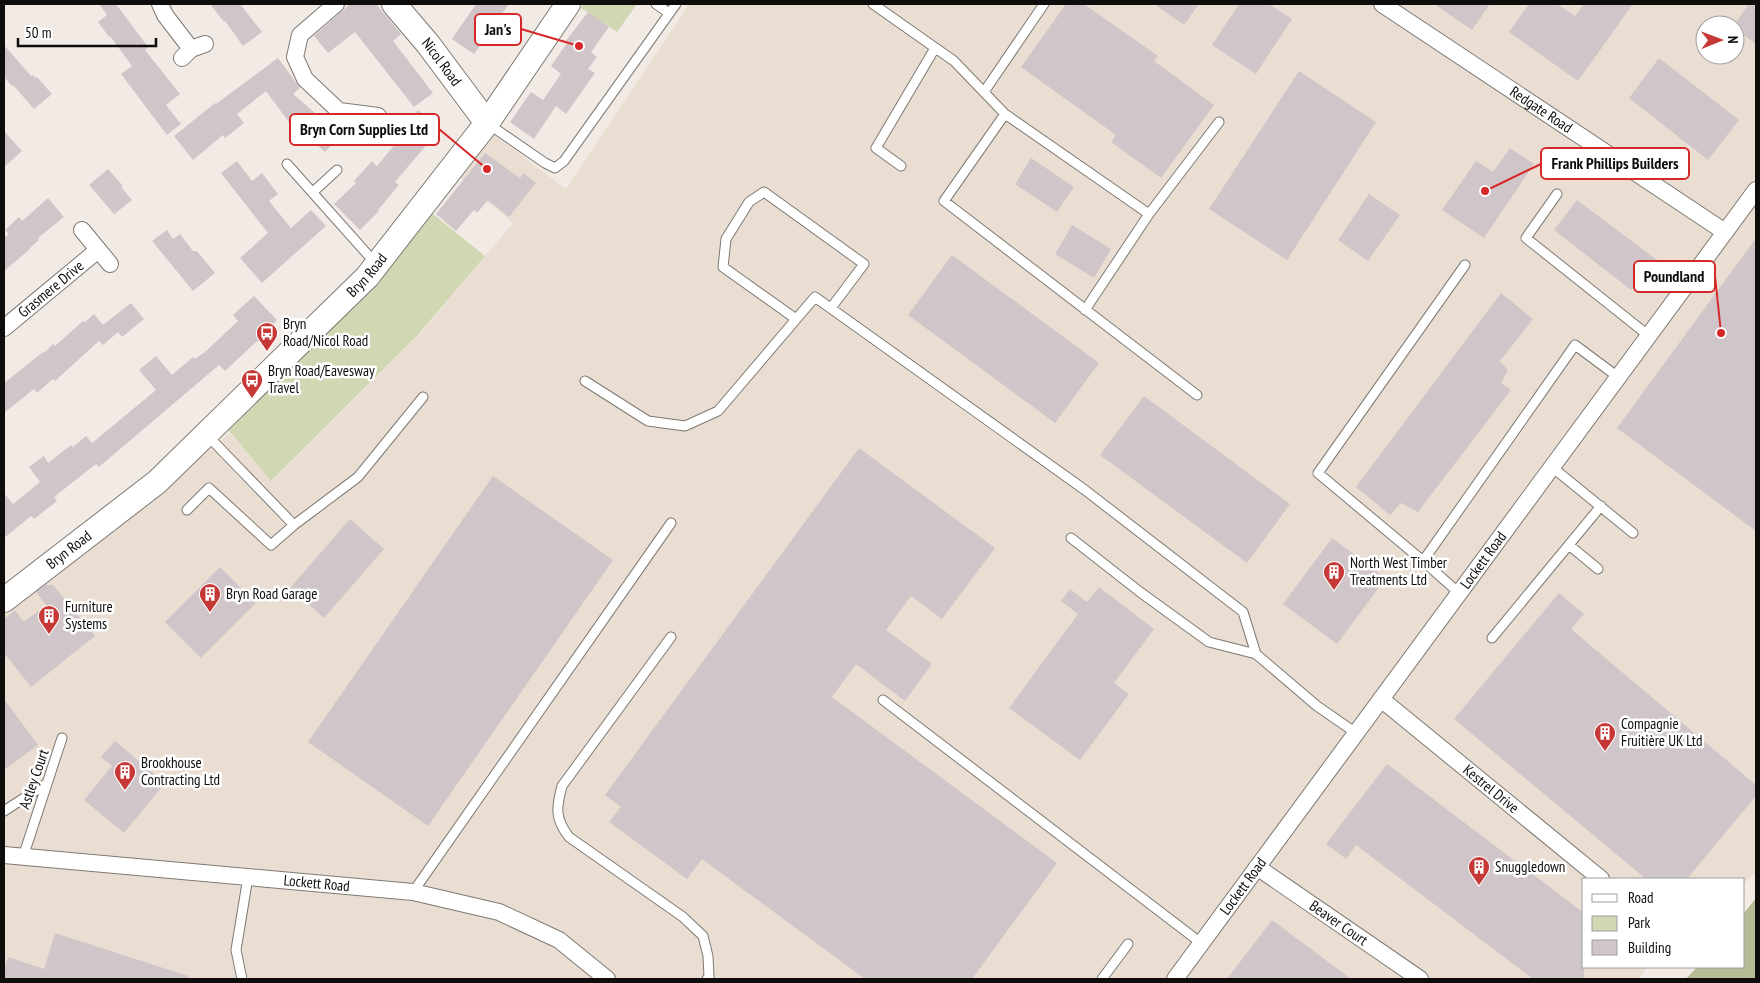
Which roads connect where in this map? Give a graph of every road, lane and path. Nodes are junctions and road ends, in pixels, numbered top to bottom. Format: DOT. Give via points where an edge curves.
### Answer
graph roads {
  1 [pos="160,4"];
  2 [pos="336,4"];
  3 [pos="394,4"];
  4 [pos="568,4"];
  5 [pos="656,4"];
  6 [pos="676,4"];
  7 [pos="873,4"];
  8 [pos="1044,4"];
  9 [pos="1382,4"];
  10 [pos="669,13"];
  11 [pos="935,48"];
  12 [pos="193,50"];
  13 [pos="984,92"];
  14 [pos="1004,114"];
  15 [pos="378,116"];
  16 [pos="1219,122"];
  17 [pos="487,123"];
  18 [pos="287,164"];
  19 [pos="901,166"];
  20 [pos="337,170"];
  21 [pos="1756,190"];
  22 [pos="312,192"];
  23 [pos="1557,194"];
  24 [pos="1149,214"];
  25 [pos="82,230"];
  26 [pos="1725,232"];
  27 [pos="98,250"];
  28 [pos="110,264"];
  29 [pos="377,265"];
  30 [pos="1465,265"];
  31 [pos="832,308"];
  32 [pos="1085,310"];
  33 [pos="796,319"];
  34 [pos="4,328"];
  35 [pos="1649,336"];
  36 [pos="1618,377"];
  37 [pos="585,381"];
  38 [pos="1197,395"];
  39 [pos="423,397"];
  40 [pos="207,435"];
  41 [pos="1552,467"];
  42 [pos="1601,506"];
  43 [pos="187,510"];
  44 [pos="671,522"];
  45 [pos="294,525"];
  46 [pos="1633,533"];
  47 [pos="1070,538"];
  48 [pos="1568,545"];
  49 [pos="1423,561"];
  50 [pos="1598,570"];
  51 [pos="1459,593"];
  52 [pos="4,600"];
  53 [pos="671,637"];
  54 [pos="1492,638"];
  55 [pos="1256,654"];
  56 [pos="1381,699"];
  57 [pos="882,700"];
  58 [pos="1356,733"];
  59 [pos="62,738"];
  60 [pos="46,784"];
  61 [pos="4,811"];
  62 [pos="4,855"];
  63 [pos="23,857"];
  64 [pos="1257,867"];
  65 [pos="248,878"];
  66 [pos="1600,878"];
  67 [pos="413,892"];
  68 [pos="1201,943"];
  69 [pos="1128,944"];
  70 [pos="242,979"];
  71 [pos="607,979"];
  72 [pos="707,979"];
  73 [pos="1102,979"];
  74 [pos="1175,979"];
  75 [pos="1420,979"];
  1 -- 12 [label="street"];
  2 -- 15 [label="street" via="300,35 296,57 305,79 339,112"];
  3 -- 17 [label="main road, Nicol Road"];
  4 -- 17 [label="main road, Bryn Road"];
  5 -- 10 [label="lane"];
  6 -- 10 [label="lane"];
  7 -- 11 [label="lane"];
  8 -- 13 [label="lane"];
  9 -- 26 [label="street, Redgate Road"];
  10 -- 17 [label="lane" via="564,161 555,168"];
  11 -- 13 [label="lane" via="954,61"];
  11 -- 19 [label="lane" via="876,148"];
  13 -- 14 [label="lane"];
  14 -- 24 [label="lane"];
  14 -- 32 [label="lane" via="944,201"];
  16 -- 24 [label="lane"];
  17 -- 29 [label="main road, Bryn Road"];
  18 -- 22 [label="lane"];
  20 -- 22 [label="lane"];
  21 -- 26 [label="street, Lockett Road"];
  22 -- 29 [label="lane"];
  23 -- 35 [label="lane" via="1526,238"];
  24 -- 32 [label="lane"];
  25 -- 27 [label="street, Grasmere Drive"];
  26 -- 35 [label="street, Lockett Road"];
  27 -- 28 [label="street, Grasmere Drive"];
  27 -- 34 [label="street, Grasmere Drive"];
  29 -- 40 [label="main road, Bryn Road"];
  30 -- 49 [label="lane" via="1318,473"];
  31 -- 33 [label="lane" via="815,297"];
  31 -- 33 [label="lane" via="864,264 764,192 749,202 726,239 723,267"];
  31 -- 55 [label="lane" via="1085,490 1243,612"];
  32 -- 38 [label="lane"];
  33 -- 37 [label="lane" via="718,411 685,426 648,421"];
  35 -- 36 [label="street, Lockett Road"];
  36 -- 41 [label="street, Lockett Road"];
  36 -- 49 [label="lane" via="1575,344"];
  39 -- 45 [label="lane" via="358,477"];
  40 -- 45 [label="lane"];
  40 -- 52 [label="main road, Bryn Road" via="158,482"];
  41 -- 42 [label="lane"];
  41 -- 51 [label="street, Lockett Road"];
  42 -- 46 [label="lane"];
  42 -- 48 [label="lane"];
  43 -- 45 [label="lane" via="209,488 271,544"];
  44 -- 67 [label="lane"];
  47 -- 55 [label="lane" via="1210,642"];
  48 -- 50 [label="lane"];
  48 -- 54 [label="lane"];
  49 -- 51 [label="lane"];
  51 -- 56 [label="street, Lockett Road"];
  53 -- 72 [label="lane" via="562,786 557,806 560,826 569,837 683,917 702,936 708,956"];
  55 -- 58 [label="lane" via="1317,706"];
  56 -- 58 [label="street, Lockett Road"];
  56 -- 66 [label="street, Kestrel Drive"];
  57 -- 68 [label="lane"];
  58 -- 64 [label="street, Lockett Road"];
  59 -- 60 [label="lane, Astley Court"];
  60 -- 61 [label="lane"];
  60 -- 63 [label="lane, Astley Court"];
  62 -- 63 [label="street, Lockett Road"];
  63 -- 65 [label="street, Lockett Road"];
  64 -- 68 [label="street, Lockett Road"];
  64 -- 75 [label="street, Beaver Court"];
  65 -- 67 [label="street, Lockett Road"];
  65 -- 70 [label="lane" via="236,950"];
  67 -- 71 [label="street, Lockett Road" via="499,912 559,940"];
  68 -- 74 [label="street, Lockett Road"];
  69 -- 73 [label="lane"];
}
